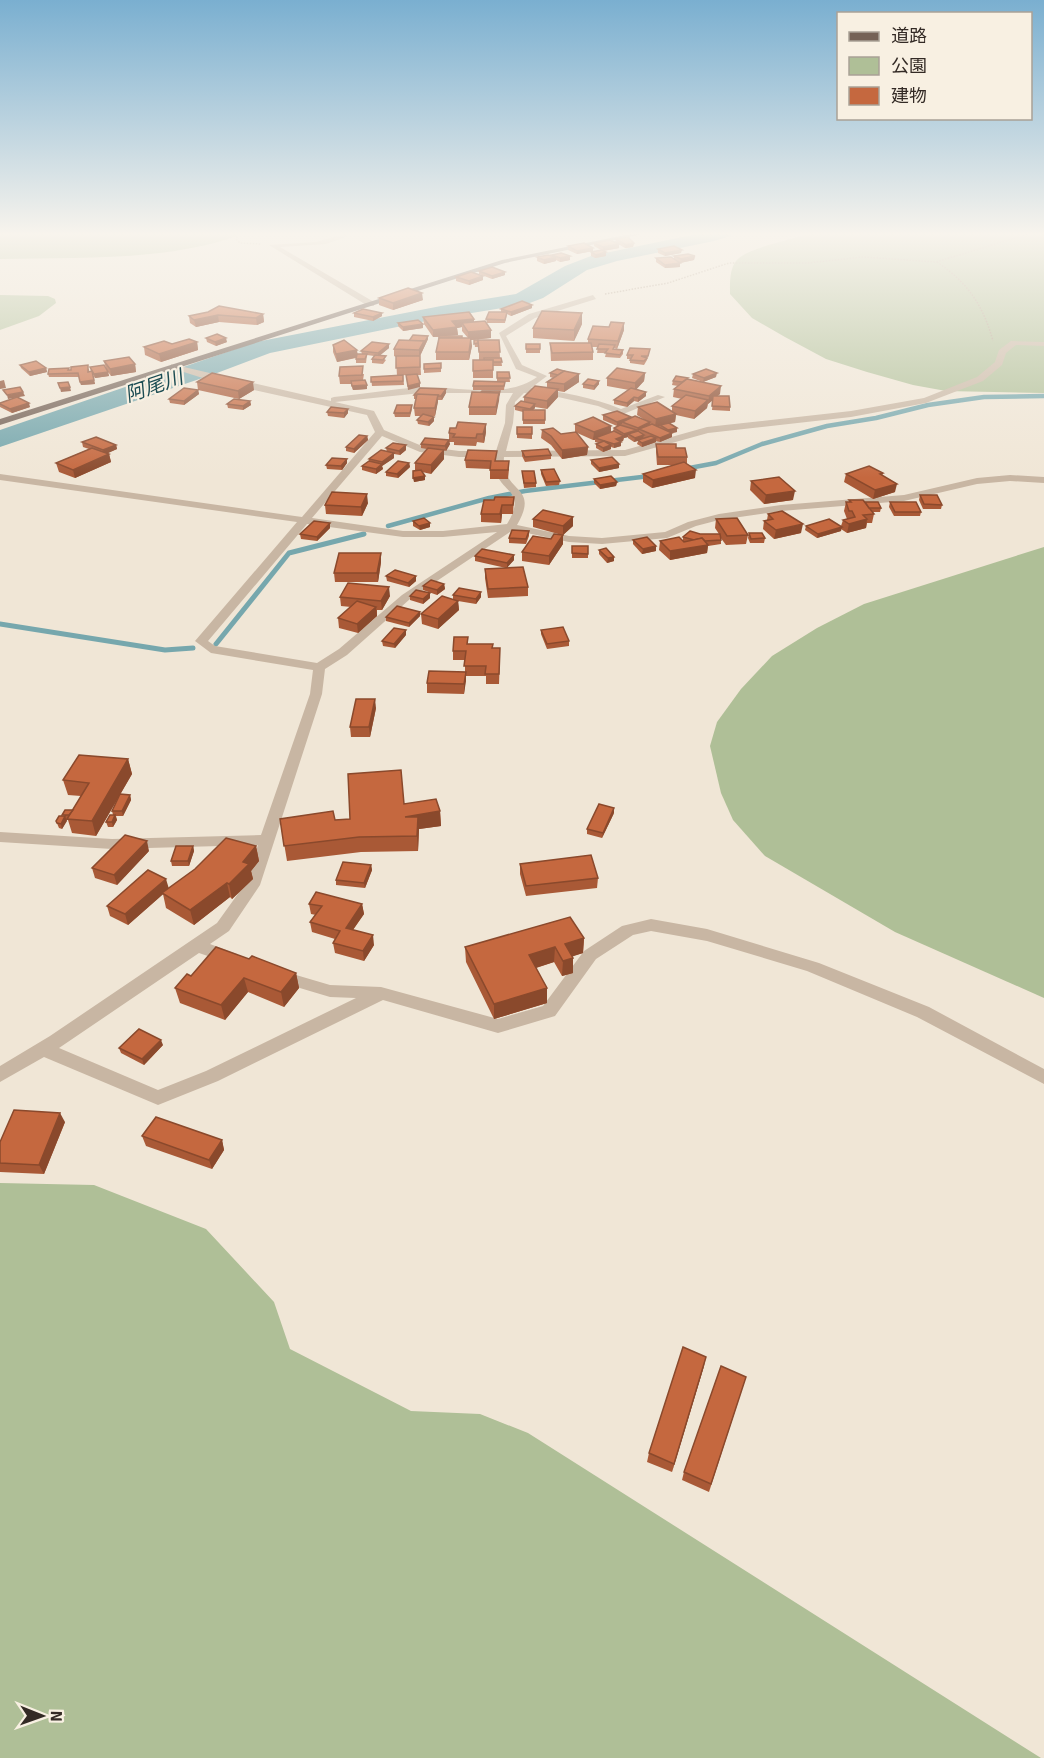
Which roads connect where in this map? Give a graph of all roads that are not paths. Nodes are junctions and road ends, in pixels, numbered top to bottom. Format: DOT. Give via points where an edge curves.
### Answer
graph roads {
  1 [pos="339,314"];
  2 [pos="537,314"];
  3 [pos="1044,344"];
  4 [pos="174,366"];
  5 [pos="521,390"];
  6 [pos="661,397"];
  7 [pos="325,401"];
  8 [pos="0,422"];
  9 [pos="380,432"];
  10 [pos="500,454"];
  11 [pos="0,477"];
  12 [pos="1044,480"];
  13 [pos="307,519"];
  14 [pos="511,527"];
  15 [pos="319,667"];
  16 [pos="0,837"];
  17 [pos="267,840"];
  18 [pos="197,946"];
  19 [pos="248,965"];
  20 [pos="269,972"];
  21 [pos="381,993"];
  22 [pos="44,1048"];
  23 [pos="0,1075"];
  24 [pos="1044,1077"];
  1 -- 4 [label="main road"];
  2 -- 5 [label="street" via="502,335 519,367 543,375 540,381"];
  3 -- 10 [label="street" via="1014,343 980,380 926,400 889,408 707,430 625,453"];
  4 -- 7 [label="street"];
  4 -- 8 [label="main road"];
  5 -- 6 [label="street" via="558,394 621,412"];
  5 -- 7 [label="street" via="421,390"];
  5 -- 10 [label="street" via="511,401"];
  7 -- 9 [label="street" via="371,413"];
  9 -- 10 [label="street" via="435,452"];
  9 -- 13 [label="street"];
  10 -- 14 [label="street" via="500,471 522,500"];
  11 -- 13 [label="street"];
  12 -- 14 [label="street" via="1010,478 904,498 781,508 719,517 667,535 602,541 569,539"];
  13 -- 14 [label="street" via="403,534"];
  13 -- 15 [label="street" via="201,641 211,650"];
  14 -- 15 [label="street" via="406,597 343,652"];
  15 -- 17 [label="street" via="316,694"];
  16 -- 17 [label="street" via="112,844"];
  17 -- 18 [label="street" via="252,885 223,927"];
  18 -- 19 [label="street"];
  18 -- 22 [label="street"];
  20 -- 21 [label="street" via="330,991"];
  21 -- 22 [label="street" via="212,1076 158,1098"];
  21 -- 24 [label="street" via="498,1026 549,1011 590,955 627,930 651,925 707,935 813,967 923,1012"];
  22 -- 23 [label="street"];
}
